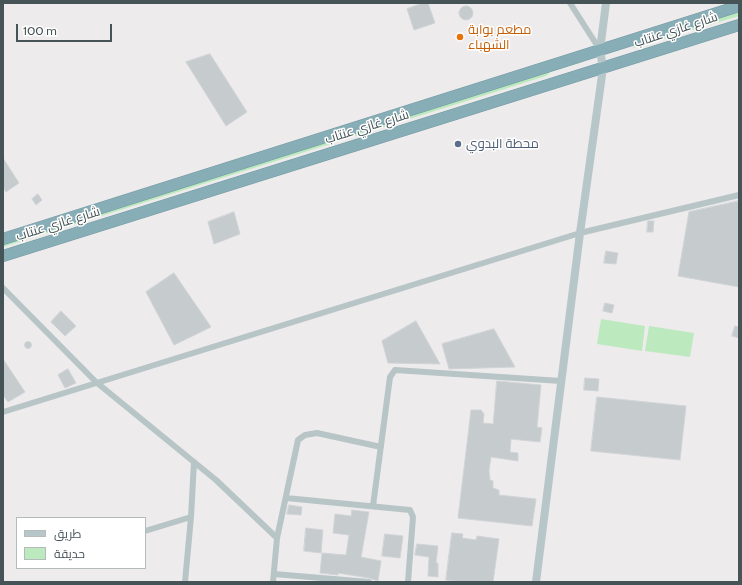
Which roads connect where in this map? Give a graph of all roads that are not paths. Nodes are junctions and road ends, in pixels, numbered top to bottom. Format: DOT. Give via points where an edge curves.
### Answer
graph roads {
  1 [pos="570,3"];
  2 [pos="606,3"];
  3 [pos="739,6"];
  4 [pos="739,25"];
  5 [pos="600,50"];
  6 [pos="603,68"];
  7 [pos="739,195"];
  8 [pos="580,233"];
  9 [pos="3,239"];
  10 [pos="3,256"];
  11 [pos="3,288"];
  12 [pos="561,381"];
  13 [pos="96,382"];
  14 [pos="3,412"];
  15 [pos="381,447"];
  16 [pos="194,462"];
  17 [pos="286,498"];
  18 [pos="373,506"];
  19 [pos="191,517"];
  20 [pos="146,531"];
  21 [pos="277,538"];
  22 [pos="274,574"];
  23 [pos="185,582"];
  24 [pos="273,582"];
  25 [pos="369,582"];
  26 [pos="408,582"];
  27 [pos="536,582"];
  1 -- 5 [label="street"];
  2 -- 5 [label="street"];
  3 -- 5 [label="highway"];
  4 -- 6 [label="highway, شارع غازي عنتاب"];
  5 -- 6 [label="street"];
  5 -- 9 [label="highway"];
  6 -- 8 [label="street"];
  6 -- 10 [label="highway, شارع غازي عنتاب"];
  7 -- 8 [label="street"];
  8 -- 12 [label="street"];
  8 -- 13 [label="street"];
  11 -- 13 [label="street"];
  12 -- 15 [label="street" via="395,370 390,377"];
  12 -- 27 [label="street"];
  13 -- 14 [label="street"];
  13 -- 16 [label="street"];
  15 -- 17 [label="street" via="317,433 305,435 298,440"];
  15 -- 18 [label="street"];
  16 -- 19 [label="street"];
  16 -- 21 [label="street"];
  17 -- 18 [label="street"];
  17 -- 21 [label="street"];
  18 -- 26 [label="street" via="407,509 413,513"];
  19 -- 20 [label="street"];
  19 -- 23 [label="street"];
  21 -- 22 [label="street"];
  22 -- 24 [label="street"];
  22 -- 25 [label="street"];
}
